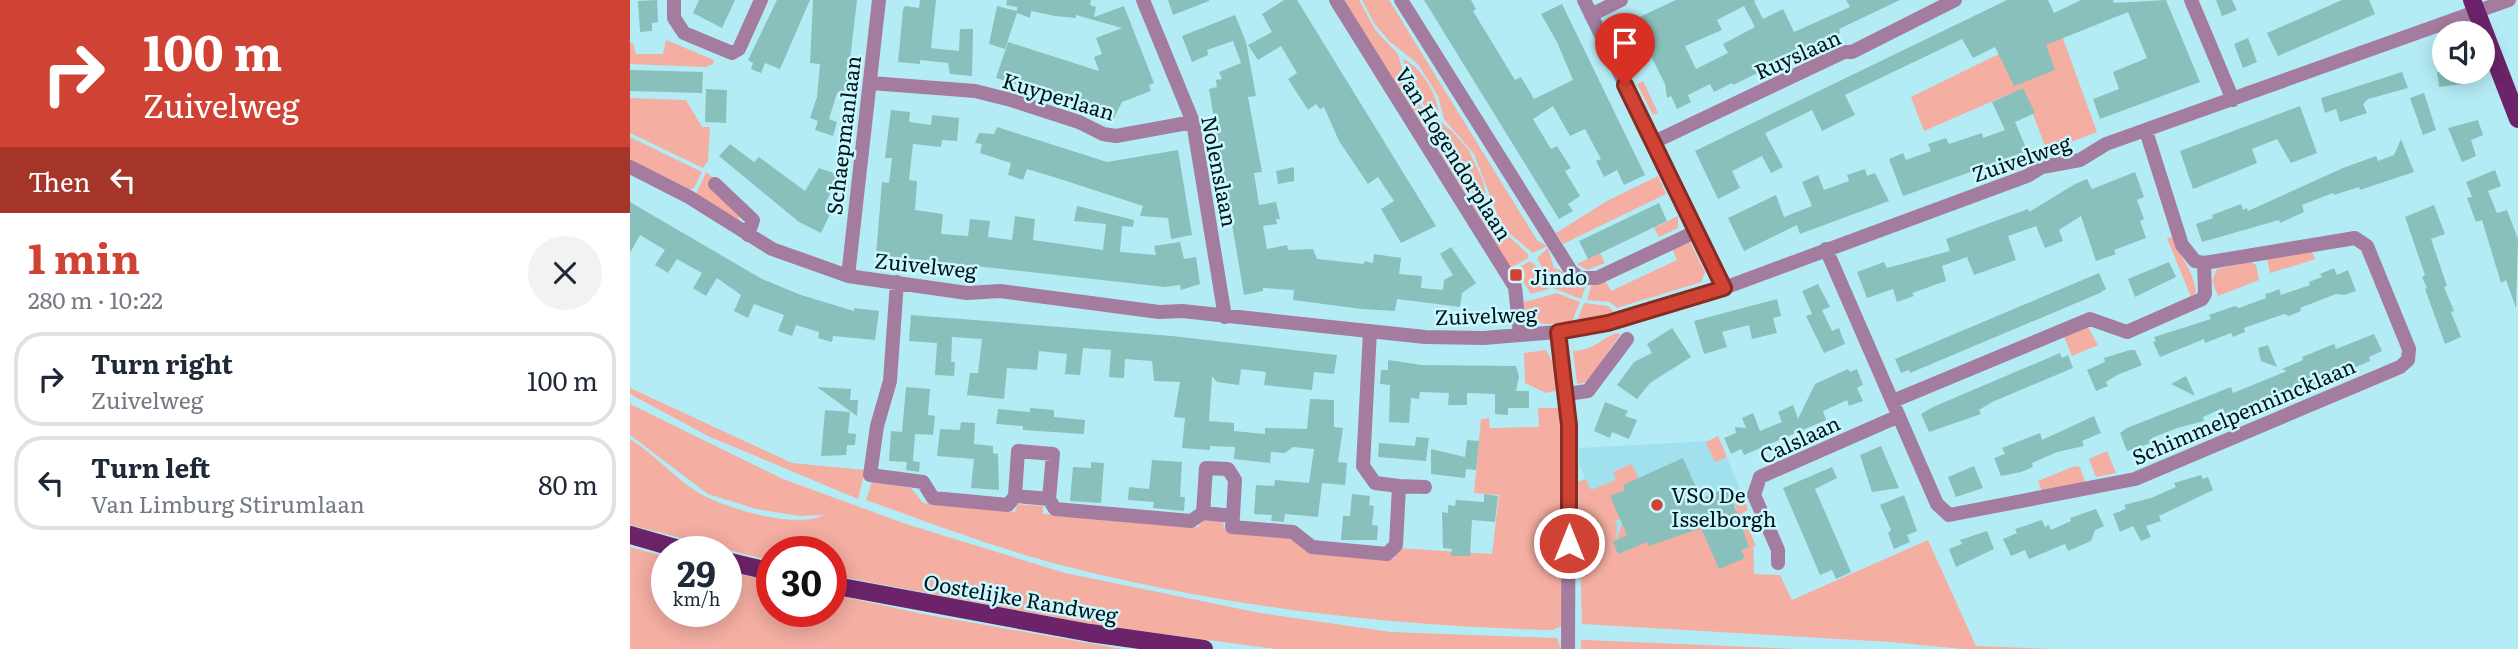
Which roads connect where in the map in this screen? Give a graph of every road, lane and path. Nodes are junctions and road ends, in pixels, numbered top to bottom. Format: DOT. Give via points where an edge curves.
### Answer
graph roads {
  1 [pos="674,0"];
  2 [pos="761,0"];
  3 [pos="879,0"];
  4 [pos="1143,0"];
  5 [pos="1336,0"];
  6 [pos="1401,0"];
  7 [pos="1584,0"];
  8 [pos="1621,0"];
  9 [pos="1955,0"];
  10 [pos="2191,0"];
  11 [pos="2509,0"];
  12 [pos="2474,6"];
  13 [pos="1591,15"];
  14 [pos="870,83"];
  15 [pos="2232,100"];
  16 [pos="2518,120"];
  17 [pos="1193,122"];
  18 [pos="2146,131"];
  19 [pos="1654,142"];
  20 [pos="630,167"];
  21 [pos="715,184"];
  22 [pos="1697,230"];
  23 [pos="748,235"];
  24 [pos="1826,249"];
  25 [pos="2204,263"];
  26 [pos="848,276"];
  27 [pos="897,282"];
  28 [pos="1724,288"];
  29 [pos="1225,317"];
  30 [pos="1370,331"];
  31 [pos="1558,332"];
  32 [pos="1520,334"];
  33 [pos="1627,339"];
  34 [pos="1567,394"];
  35 [pos="1893,401"];
  36 [pos="1899,416"];
  37 [pos="1399,486"];
  38 [pos="1426,487"];
  39 [pos="1015,496"];
  40 [pos="1049,499"];
  41 [pos="1203,513"];
  42 [pos="1233,516"];
  43 [pos="630,536"];
  44 [pos="651,542"];
  45 [pos="1777,563"];
  46 [pos="847,588"];
  47 [pos="1204,649"];
  48 [pos="1568,649"];
  1 -- 2 [label="street" via="674,18 684,33 732,53 739,49"];
  3 -- 14 [label="street, Schaepmanlaan"];
  4 -- 17 [label="street, Nolenslaan"];
  5 -- 32 [label="street, Van Hogendorplaan" via="1515,287"];
  6 -- 22 [label="street, Van Hogendorplaan" via="1579,278 1597,278"];
  7 -- 13 [label="street"];
  8 -- 13 [label="street"];
  9 -- 19 [label="street, Ruyslaan"];
  10 -- 15 [label="street"];
  11 -- 12 [label="street, Zuivelweg"];
  12 -- 15 [label="street, Zuivelweg"];
  12 -- 16 [label="main road"];
  13 -- 19 [label="street"];
  14 -- 17 [label="street, Kuyperlaan" via="975,91 1116,136"];
  14 -- 26 [label="street, Schaepmanlaan"];
  15 -- 18 [label="street, Zuivelweg"];
  17 -- 29 [label="street, Nolenslaan"];
  18 -- 24 [label="street, Zuivelweg" via="2106,144 2080,160 2042,167"];
  18 -- 25 [label="street" via="2182,245 2195,261"];
  19 -- 22 [label="street"];
  20 -- 23 [label="street, Zuivelweg" via="690,197"];
  21 -- 23 [label="street" via="753,220"];
  22 -- 28 [label="street"];
  23 -- 26 [label="street, Zuivelweg" via="818,268"];
  24 -- 28 [label="street, Zuivelweg"];
  24 -- 35 [label="street, Schimmelpennincklaan"];
  25 -- 35 [label="street" via="2202,299 2127,332 2090,319"];
  25 -- 36 [label="street, Schimmelpennincklaan" via="2355,239 2367,246 2409,349 2408,360 2135,479 1961,514 1949,515 1937,504"];
  26 -- 27 [label="street, Zuivelweg"];
  27 -- 29 [label="street, Zuivelweg" via="967,293 1000,291"];
  27 -- 39 [label="street" via="890,381 870,475 923,482 933,498 1008,505"];
  28 -- 31 [label="street, Zuivelweg" via="1608,323"];
  29 -- 30 [label="street, Zuivelweg"];
  30 -- 32 [label="street, Zuivelweg" via="1484,338"];
  30 -- 37 [label="street" via="1363,466 1375,483"];
  31 -- 32 [label="street, Zuivelweg"];
  31 -- 34 [label="street"];
  33 -- 34 [label="street" via="1588,391"];
  34 -- 48 [label="street"];
  35 -- 36 [label="street, Schimmelpennincklaan"];
  36 -- 45 [label="street, Calslaan" via="1760,477 1754,495 1778,550"];
  37 -- 38 [label="street"];
  37 -- 42 [label="street" via="1396,545 1387,554 1312,547 1293,532 1232,527"];
  39 -- 40 [label="street"];
  39 -- 40 [label="street" via="1018,451 1053,454"];
  40 -- 41 [label="street" via="1055,509 1191,521"];
  41 -- 42 [label="street"];
  41 -- 42 [label="street" via="1206,468 1228,469 1235,481"];
  43 -- 44 [label="main road"];
  46 -- 47 [label="main road, Oostelijke Randweg"];
}
